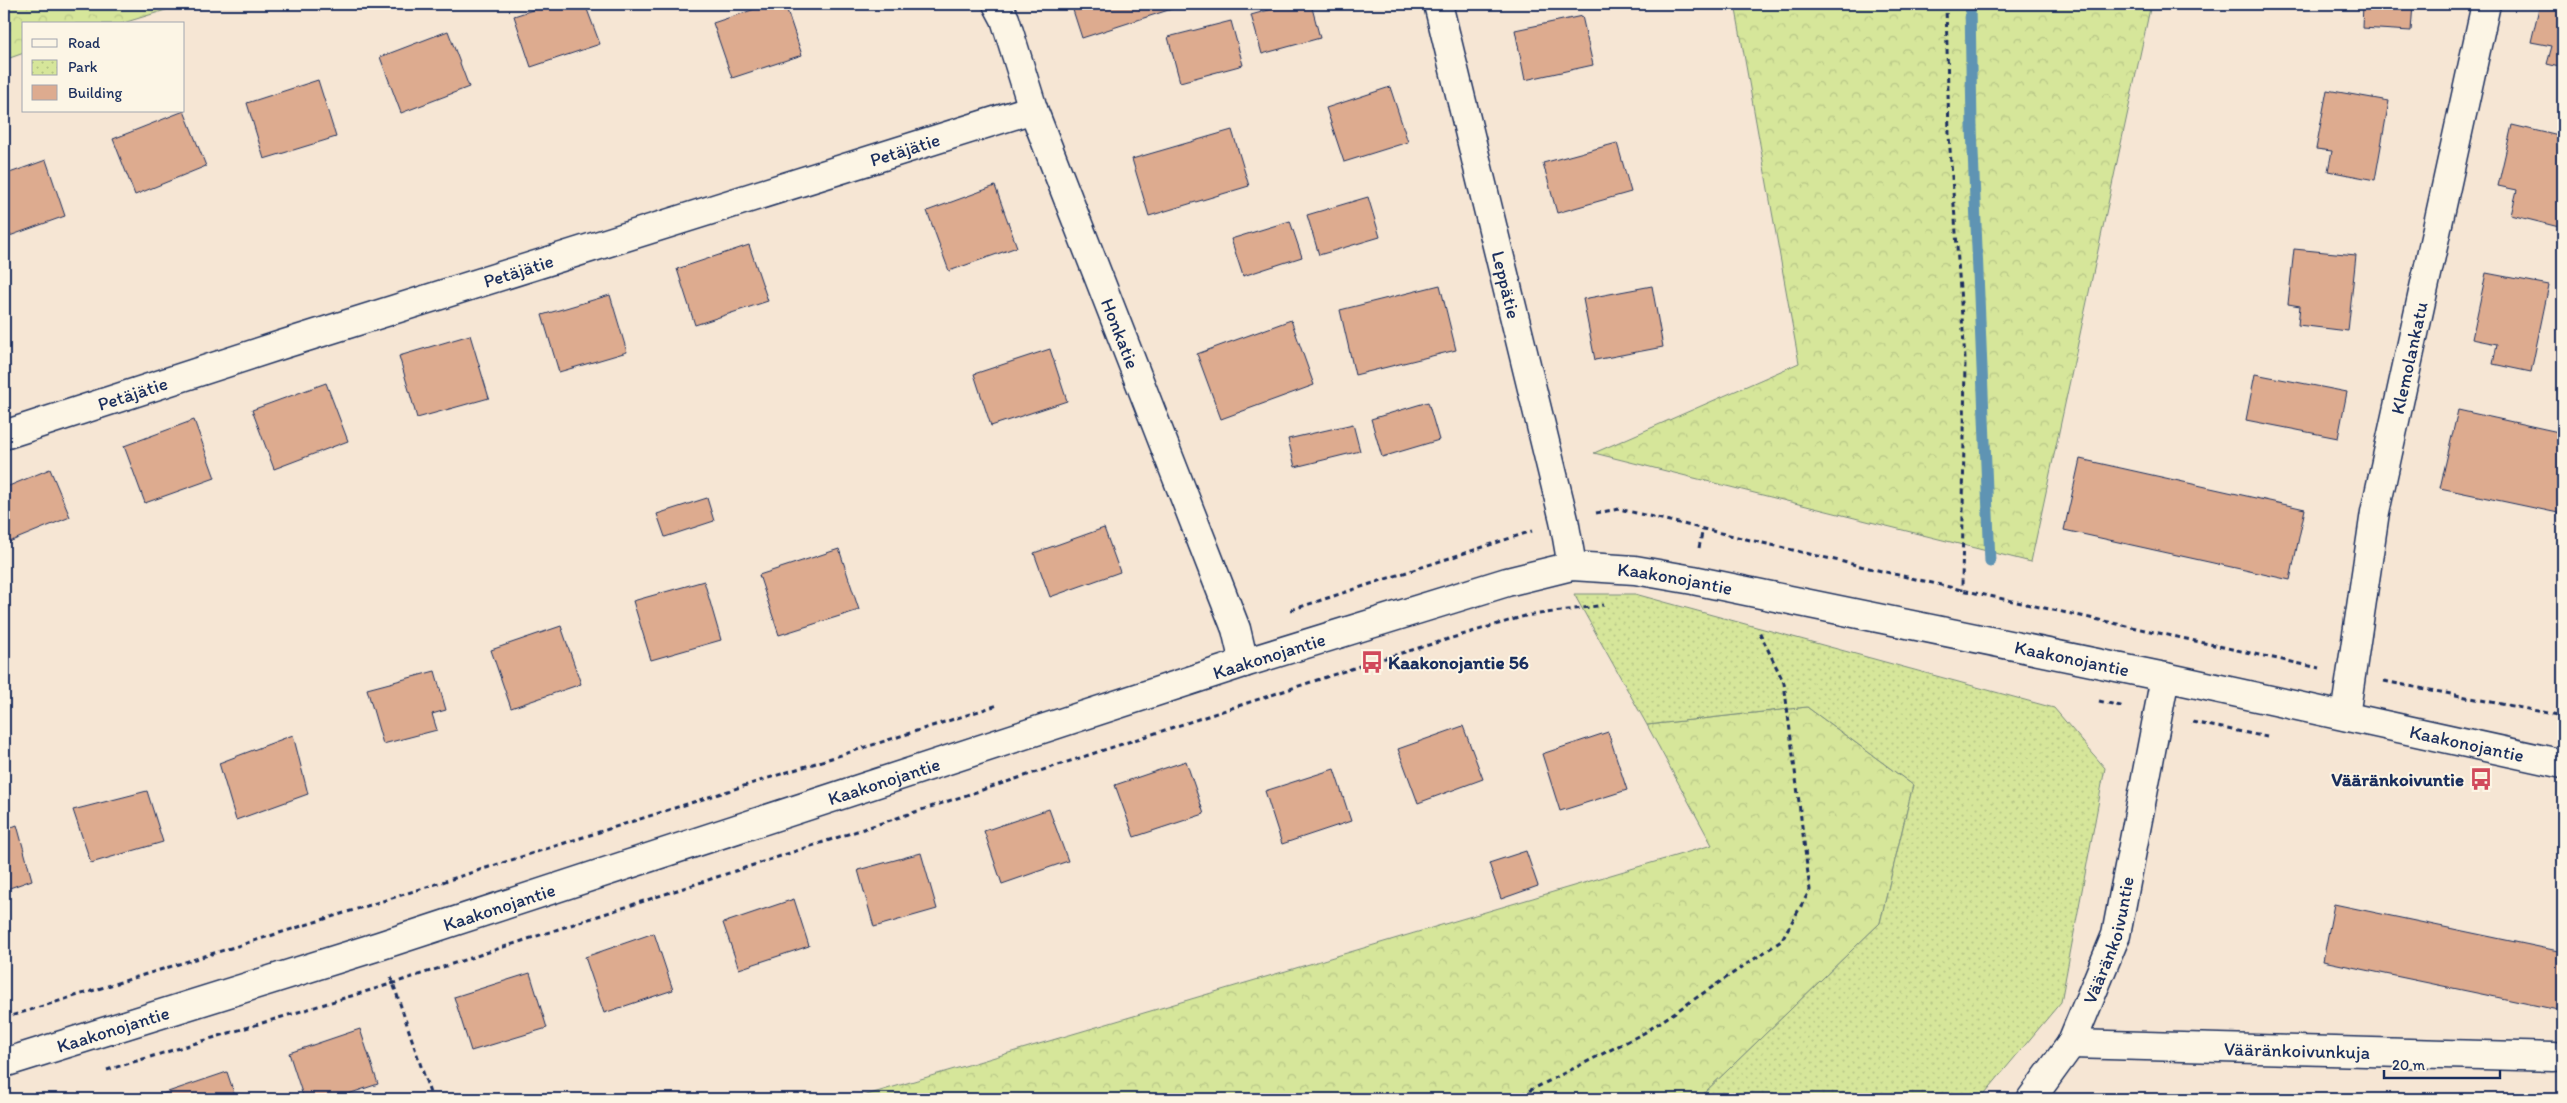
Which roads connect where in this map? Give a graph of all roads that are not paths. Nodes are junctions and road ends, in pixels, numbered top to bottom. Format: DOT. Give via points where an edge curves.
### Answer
graph roads {
  1 [pos="997,4"];
  2 [pos="1438,4"];
  3 [pos="2486,4"];
  4 [pos="1033,109"];
  5 [pos="4,435"];
  6 [pos="1572,566"];
  7 [pos="1244,663"];
  8 [pos="2165,677"];
  9 [pos="2345,716"];
  10 [pos="2563,764"];
  11 [pos="2070,1044"];
  12 [pos="2554,1057"];
  13 [pos="4,1063"];
  14 [pos="2030,1099"];
  1 -- 4 [label="street, Honkatie" via="1005,19"];
  2 -- 6 [label="street, Leppätie" via="1564,520"];
  3 -- 9 [label="street, Klemolankatu" via="2375,512"];
  4 -- 5 [label="street, Petäjätie"];
  4 -- 7 [label="street, Honkatie" via="1236,629"];
  6 -- 7 [label="street, Kaakonojantie" via="1508,582"];
  6 -- 8 [label="street, Kaakonojantie" via="1636,570 1693,580"];
  7 -- 13 [label="street, Kaakonojantie" via="379,946"];
  8 -- 9 [label="street, Kaakonojantie"];
  8 -- 11 [label="street, Vääränkoivuntie" via="2116,935"];
  9 -- 10 [label="street, Kaakonojantie"];
  11 -- 12 [label="street, Vääränkoivunkuja"];
  11 -- 14 [label="street, Vääränkoivuntie"];
}
